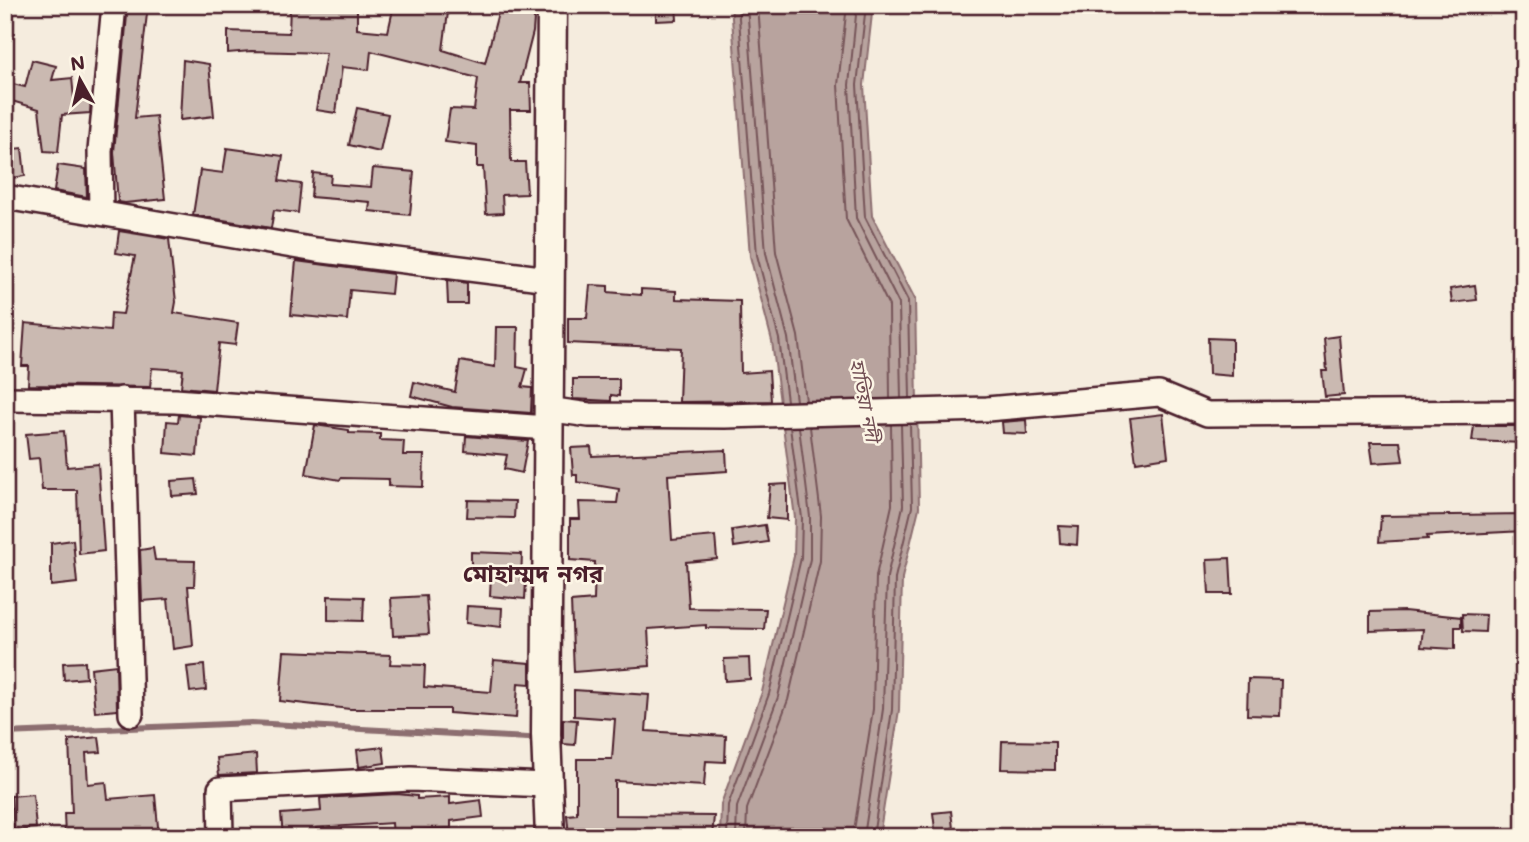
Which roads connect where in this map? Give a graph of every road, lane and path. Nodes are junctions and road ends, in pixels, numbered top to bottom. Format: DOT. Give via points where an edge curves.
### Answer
graph roads {
  1 [pos="114,5"];
  2 [pos="552,5"];
  3 [pos="5,197"];
  4 [pos="101,212"];
  5 [pos="549,279"];
  6 [pos="5,399"];
  7 [pos="122,399"];
  8 [pos="1524,412"];
  9 [pos="547,418"];
  10 [pos="131,714"];
  11 [pos="546,785"];
  12 [pos="221,837"];
  13 [pos="550,837"];
  1 -- 4 [label="street" via="100,151"];
  2 -- 5 [label="main road"];
  3 -- 4 [label="street"];
  4 -- 5 [label="street" via="316,250"];
  5 -- 9 [label="main road"];
  6 -- 7 [label="street"];
  7 -- 9 [label="street"];
  7 -- 10 [label="street"];
  8 -- 9 [label="street" via="1207,414 1158,394 987,410"];
  9 -- 11 [label="main road"];
  11 -- 12 [label="street" via="411,779 220,789"];
  11 -- 13 [label="main road"];
}
